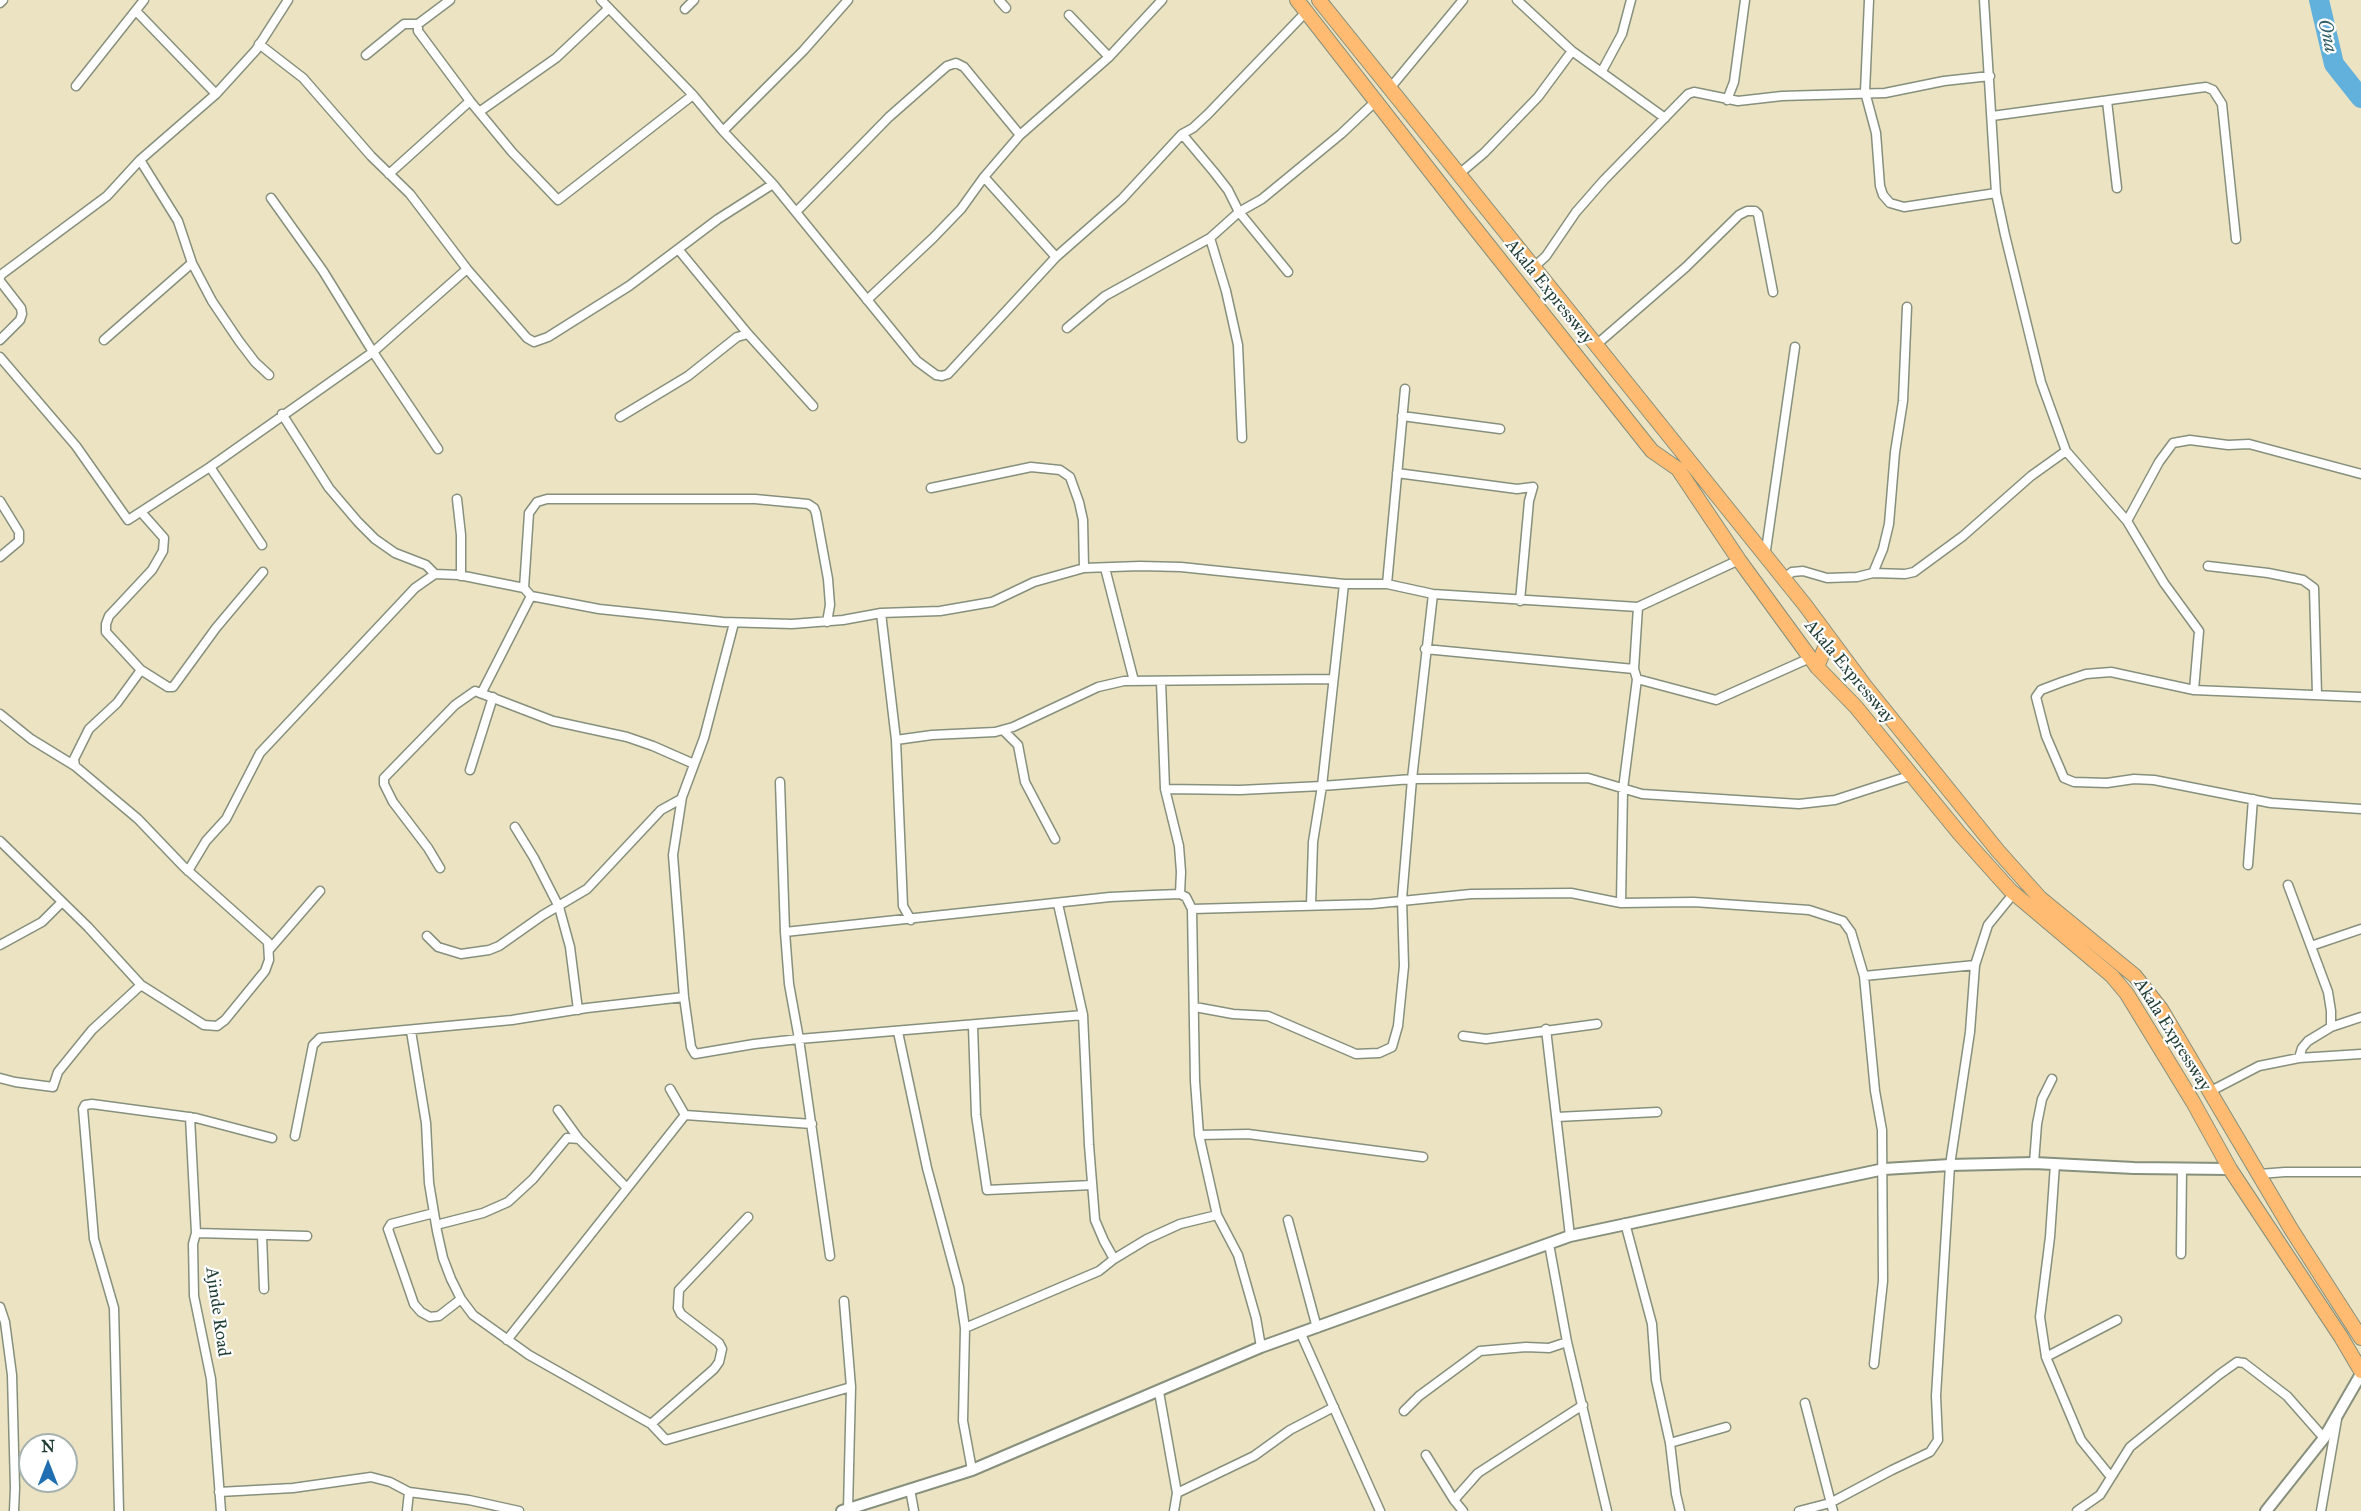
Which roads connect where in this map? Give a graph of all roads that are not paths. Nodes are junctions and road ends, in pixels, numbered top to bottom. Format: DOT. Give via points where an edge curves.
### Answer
graph roads {
  1 [pos="144,0"];
  2 [pos="288,0"];
  3 [pos="450,0"];
  4 [pos="601,0"];
  5 [pos="694,0"];
  6 [pos="848,0"];
  7 [pos="999,0"];
  8 [pos="1162,0"];
  9 [pos="1297,0"];
  10 [pos="1319,0"];
  11 [pos="1463,0"];
  12 [pos="1517,0"];
  13 [pos="1630,0"];
  14 [pos="1745,0"];
  15 [pos="1869,0"];
  16 [pos="1984,0"];
  17 [pos="1006,8"];
  18 [pos="608,9"];
  19 [pos="686,9"];
  20 [pos="136,11"];
  21 [pos="1306,12"];
  22 [pos="1069,15"];
  23 [pos="418,24"];
  24 [pos="260,44"];
  25 [pos="1358,46"];
  26 [pos="1572,51"];
  27 [pos="366,55"];
  28 [pos="1109,57"];
  29 [pos="1341,57"];
  30 [pos="1602,71"];
  31 [pos="1990,76"];
  32 [pos="76,87"];
  33 [pos="1390,87"];
  34 [pos="1865,92"];
  35 [pos="216,94"];
  36 [pos="693,95"];
  37 [pos="1727,100"];
  38 [pos="470,101"];
  39 [pos="1376,101"];
  40 [pos="2107,101"];
  41 [pos="479,112"];
  42 [pos="1992,116"];
  43 [pos="1665,118"];
  44 [pos="723,131"];
  45 [pos="1182,134"];
  46 [pos="1020,135"];
  47 [pos="140,160"];
  48 [pos="389,174"];
  49 [pos="1459,174"];
  50 [pos="984,177"];
  51 [pos="773,184"];
  52 [pos="2117,189"];
  53 [pos="1996,193"];
  54 [pos="271,198"];
  55 [pos="797,211"];
  56 [pos="1239,212"];
  57 [pos="1210,238"];
  58 [pos="2236,239"];
  59 [pos="678,249"];
  60 [pos="1056,256"];
  61 [pos="192,263"];
  62 [pos="1534,267"];
  63 [pos="467,269"];
  64 [pos="1288,272"];
  65 [pos="0,279"];
  66 [pos="1773,292"];
  67 [pos="867,300"];
  68 [pos="1907,307"];
  69 [pos="740,324"];
  70 [pos="1067,328"];
  71 [pos="748,334"];
  72 [pos="737,337"];
  73 [pos="0,340"];
  74 [pos="104,340"];
  75 [pos="1596,345"];
  76 [pos="1795,347"];
  77 [pos="373,352"];
  78 [pos="0,357"];
  79 [pos="269,375"];
  80 [pos="1405,389"];
  81 [pos="813,406"];
  82 [pos="282,414"];
  83 [pos="1402,416"];
  84 [pos="620,417"];
  85 [pos="1500,429"];
  86 [pos="1242,438"];
  87 [pos="438,449"];
  88 [pos="2066,452"];
  89 [pos="210,467"];
  90 [pos="1397,473"];
  91 [pos="2361,474"];
  92 [pos="932,488"];
  93 [pos="457,499"];
  94 [pos="0,501"];
  95 [pos="141,512"];
  96 [pos="2127,521"];
  97 [pos="262,545"];
  98 [pos="0,557"];
  99 [pos="1765,558"];
  100 [pos="1739,560"];
  101 [pos="2208,566"];
  102 [pos="1105,567"];
  103 [pos="1084,568"];
  104 [pos="263,572"];
  105 [pos="1872,573"];
  106 [pos="435,574"];
  107 [pos="461,576"];
  108 [pos="1784,579"];
  109 [pos="1344,584"];
  110 [pos="1387,584"];
  111 [pos="524,588"];
  112 [pos="1433,594"];
  113 [pos="531,596"];
  114 [pos="1520,601"];
  115 [pos="1805,605"];
  116 [pos="1638,607"];
  117 [pos="881,613"];
  118 [pos="1783,621"];
  119 [pos="734,622"];
  120 [pos="827,622"];
  121 [pos="1829,638"];
  122 [pos="1425,649"];
  123 [pos="1813,662"];
  124 [pos="1634,669"];
  125 [pos="141,670"];
  126 [pos="1333,679"];
  127 [pos="1637,679"];
  128 [pos="1134,681"];
  129 [pos="1161,681"];
  130 [pos="2194,690"];
  131 [pos="483,692"];
  132 [pos="2317,694"];
  133 [pos="493,697"];
  134 [pos="2361,697"];
  135 [pos="0,714"];
  136 [pos="1003,730"];
  137 [pos="896,740"];
  138 [pos="694,764"];
  139 [pos="75,766"];
  140 [pos="470,770"];
  141 [pos="1911,775"];
  142 [pos="1412,779"];
  143 [pos="780,782"];
  144 [pos="1322,786"];
  145 [pos="1165,789"];
  146 [pos="1627,789"];
  147 [pos="681,799"];
  148 [pos="2253,799"];
  149 [pos="2361,809"];
  150 [pos="515,827"];
  151 [pos="1055,839"];
  152 [pos="0,842"];
  153 [pos="2248,865"];
  154 [pos="440,868"];
  155 [pos="188,871"];
  156 [pos="2288,885"];
  157 [pos="320,891"];
  158 [pos="2014,893"];
  159 [pos="1180,894"];
  160 [pos="1402,899"];
  161 [pos="62,902"];
  162 [pos="1621,903"];
  163 [pos="1058,904"];
  164 [pos="1311,905"];
  165 [pos="903,906"];
  166 [pos="559,907"];
  167 [pos="1192,909"];
  168 [pos="911,920"];
  169 [pos="890,923"];
  170 [pos="2361,929"];
  171 [pos="784,932"];
  172 [pos="427,936"];
  173 [pos="0,945"];
  174 [pos="2311,946"];
  175 [pos="270,950"];
  176 [pos="1975,965"];
  177 [pos="1864,976"];
  178 [pos="141,985"];
  179 [pos="684,997"];
  180 [pos="1195,1007"];
  181 [pos="578,1010"];
  182 [pos="1083,1015"];
  183 [pos="2361,1017"];
  184 [pos="1597,1024"];
  185 [pos="973,1026"];
  186 [pos="2331,1027"];
  187 [pos="1546,1029"];
  188 [pos="411,1031"];
  189 [pos="898,1032"];
  190 [pos="1463,1036"];
  191 [pos="800,1039"];
  192 [pos="2361,1054"];
  193 [pos="2299,1058"];
  194 [pos="0,1078"];
  195 [pos="2052,1079"];
  196 [pos="670,1089"];
  197 [pos="2209,1092"];
  198 [pos="558,1110"];
  199 [pos="1657,1112"];
  200 [pos="685,1115"];
  201 [pos="190,1117"];
  202 [pos="1557,1118"];
  203 [pos="812,1124"];
  204 [pos="1199,1135"];
  205 [pos="295,1136"];
  206 [pos="272,1138"];
  207 [pos="579,1140"];
  208 [pos="1423,1156"];
  209 [pos="2034,1163"];
  210 [pos="2055,1164"];
  211 [pos="1950,1165"];
  212 [pos="2182,1168"];
  213 [pos="2230,1168"];
  214 [pos="1884,1169"];
  215 [pos="2361,1172"];
  216 [pos="2259,1174"];
  217 [pos="1092,1185"];
  218 [pos="627,1188"];
  219 [pos="434,1213"];
  220 [pos="1217,1215"];
  221 [pos="748,1217"];
  222 [pos="1288,1220"];
  223 [pos="1625,1223"];
  224 [pos="436,1225"];
  225 [pos="196,1233"];
  226 [pos="262,1235"];
  227 [pos="307,1236"];
  228 [pos="1570,1236"];
  229 [pos="1549,1244"];
  230 [pos="2181,1254"];
  231 [pos="830,1256"];
  232 [pos="1114,1259"];
  233 [pos="264,1289"];
  234 [pos="461,1299"];
  235 [pos="844,1301"];
  236 [pos="0,1307"];
  237 [pos="2117,1320"];
  238 [pos="965,1328"];
  239 [pos="1317,1328"];
  240 [pos="1301,1334"];
  241 [pos="2361,1338"];
  242 [pos="507,1340"];
  243 [pos="1567,1342"];
  244 [pos="1262,1347"];
  245 [pos="2046,1357"];
  246 [pos="1874,1364"];
  247 [pos="2361,1373"];
  248 [pos="851,1387"];
  249 [pos="1159,1392"];
  250 [pos="1805,1403"];
  251 [pos="1583,1405"];
  252 [pos="1335,1407"];
  253 [pos="1404,1411"];
  254 [pos="2337,1419"];
  255 [pos="651,1424"];
  256 [pos="1726,1427"];
  257 [pos="2324,1438"];
  258 [pos="1670,1443"];
  259 [pos="1426,1455"];
  260 [pos="972,1470"];
  261 [pos="2111,1477"];
  262 [pos="910,1489"];
  263 [pos="219,1492"];
  264 [pos="409,1492"];
  265 [pos="1177,1493"];
  266 [pos="1454,1500"];
  267 [pos="1832,1507"];
  268 [pos="845,1510"];
  269 [pos="14,1511"];
  270 [pos="119,1511"];
  271 [pos="220,1511"];
  272 [pos="407,1511"];
  273 [pos="519,1511"];
  274 [pos="914,1511"];
  275 [pos="1174,1511"];
  276 [pos="1380,1511"];
  277 [pos="1463,1511"];
  278 [pos="1607,1511"];
  279 [pos="1680,1511"];
  280 [pos="1799,1511"];
  281 [pos="2077,1511"];
  282 [pos="2266,1511"];
  283 [pos="2321,1511"];
  1 -- 20 [label="street"];
  2 -- 24 [label="street"];
  3 -- 23 [label="street"];
  4 -- 18 [label="street"];
  5 -- 19 [label="street"];
  6 -- 44 [label="street" via="804,51"];
  7 -- 17 [label="street"];
  8 -- 28 [label="street"];
  9 -- 21 [label="main road, Akala Expressway"];
  10 -- 25 [label="main road, Akala Expressway"];
  11 -- 33 [label="street"];
  12 -- 26 [label="street"];
  13 -- 30 [label="street" via="1622,34"];
  14 -- 37 [label="street" via="1734,82"];
  15 -- 34 [label="street"];
  16 -- 31 [label="street"];
  18 -- 36 [label="street"];
  18 -- 41 [label="street" via="556,58"];
  20 -- 32 [label="street"];
  20 -- 35 [label="street"];
  21 -- 29 [label="main road, Akala Expressway"];
  21 -- 45 [label="street" via="1208,114"];
  22 -- 28 [label="street"];
  23 -- 27 [label="street" via="404,24"];
  23 -- 38 [label="street" via="418,31"];
  24 -- 35 [label="street"];
  24 -- 48 [label="street" via="303,78"];
  25 -- 29 [label="main road"];
  25 -- 33 [label="main road, Akala Expressway"];
  26 -- 30 [label="street"];
  26 -- 49 [label="street" via="1538,97"];
  28 -- 46 [label="street"];
  29 -- 39 [label="main road, Akala Expressway"];
  30 -- 43 [label="street"];
  31 -- 34 [label="street" via="1944,81 1899,92"];
  31 -- 42 [label="street"];
  33 -- 49 [label="main road, Akala Expressway"];
  34 -- 37 [label="street"];
  34 -- 53 [label="street" via="1876,133 1880,186 1890,203 1904,207"];
  35 -- 47 [label="street"];
  36 -- 41 [label="street" via="558,200"];
  36 -- 44 [label="street"];
  37 -- 43 [label="street" via="1688,93"];
  38 -- 41 [label="street"];
  38 -- 48 [label="street"];
  39 -- 56 [label="street" via="1262,199"];
  39 -- 100 [label="main road, Akala Expressway" via="1652,451 1678,469"];
  40 -- 42 [label="street"];
  40 -- 52 [label="street"];
  40 -- 58 [label="street" via="2206,87 2218,95"];
  42 -- 53 [label="street"];
  43 -- 62 [label="street" via="1604,180"];
  44 -- 51 [label="street"];
  45 -- 56 [label="street" via="1228,190"];
  45 -- 60 [label="street" via="1122,199"];
  46 -- 50 [label="street"];
  46 -- 55 [label="street" via="964,67 956,63 947,66 889,117"];
  47 -- 61 [label="street" via="178,221"];
  47 -- 65 [label="street" via="106,196"];
  48 -- 63 [label="street" via="410,194"];
  49 -- 62 [label="main road, Akala Expressway"];
  50 -- 60 [label="street"];
  50 -- 67 [label="street" via="933,238"];
  51 -- 55 [label="street"];
  51 -- 59 [label="street"];
  53 -- 88 [label="street" via="2037,365"];
  54 -- 77 [label="street"];
  55 -- 67 [label="street"];
  56 -- 57 [label="street"];
  56 -- 64 [label="street"];
  57 -- 70 [label="street" via="1105,297"];
  57 -- 86 [label="street" via="1238,345"];
  59 -- 63 [label="street" via="629,286 548,338 534,342"];
  59 -- 69 [label="street"];
  60 -- 67 [label="street" via="942,376 917,361"];
  61 -- 74 [label="street"];
  61 -- 79 [label="street" via="239,341"];
  62 -- 75 [label="main road, Akala Expressway"];
  63 -- 77 [label="street"];
  65 -- 73 [label="street" via="22,314"];
  66 -- 75 [label="street" via="1758,214 1747,211"];
  68 -- 105 [label="street" via="1903,401 1889,524"];
  69 -- 71 [label="street"];
  69 -- 72 [label="street"];
  71 -- 72 [label="street"];
  71 -- 81 [label="street"];
  72 -- 84 [label="street" via="688,376"];
  75 -- 99 [label="main road, Akala Expressway"];
  76 -- 99 [label="street"];
  77 -- 82 [label="street"];
  77 -- 87 [label="street"];
  78 -- 95 [label="street" via="76,446 124,518 128,520"];
  80 -- 83 [label="street"];
  82 -- 89 [label="street"];
  82 -- 106 [label="street" via="329,488 358,522 395,553 426,565"];
  83 -- 85 [label="street"];
  83 -- 90 [label="street"];
  88 -- 96 [label="street"];
  88 -- 105 [label="street" via="1914,572"];
  89 -- 95 [label="street"];
  89 -- 97 [label="street"];
  90 -- 110 [label="street"];
  90 -- 114 [label="street" via="1517,489 1533,487"];
  91 -- 96 [label="street" via="2249,444 2190,440 2173,443"];
  92 -- 103 [label="street" via="1031,466 1060,470 1070,477 1079,502"];
  93 -- 107 [label="street"];
  94 -- 98 [label="street" via="19,532 19,541"];
  95 -- 125 [label="street" via="165,538 163,551 152,570 106,624 106,632"];
  96 -- 130 [label="street" via="2199,631"];
  99 -- 108 [label="main road, Akala Expressway"];
  100 -- 116 [label="street"];
  100 -- 118 [label="main road, Akala Expressway"];
  101 -- 132 [label="street" via="2303,580 2314,588"];
  102 -- 103 [label="street"];
  102 -- 109 [label="street" via="1181,567"];
  102 -- 128 [label="street"];
  103 -- 117 [label="street" via="1034,582 992,602 940,611"];
  104 -- 125 [label="street" via="172,687"];
  105 -- 108 [label="street" via="1827,578 1803,571 1792,572"];
  106 -- 107 [label="street"];
  106 -- 155 [label="street" via="415,588 260,753 226,819 206,841"];
  107 -- 111 [label="street"];
  108 -- 115 [label="main road, Akala Expressway"];
  109 -- 110 [label="street"];
  109 -- 126 [label="street"];
  110 -- 112 [label="street"];
  111 -- 113 [label="street"];
  111 -- 120 [label="street" via="529,513 537,502 547,499 807,504 816,513 828,579"];
  112 -- 114 [label="street"];
  112 -- 122 [label="street"];
  113 -- 119 [label="street" via="599,609"];
  113 -- 131 [label="street"];
  114 -- 116 [label="street"];
  115 -- 118 [label="main road"];
  115 -- 121 [label="main road, Akala Expressway"];
  116 -- 124 [label="street"];
  117 -- 120 [label="street"];
  117 -- 137 [label="street"];
  118 -- 123 [label="main road, Akala Expressway"];
  119 -- 120 [label="street"];
  119 -- 138 [label="street" via="718,690"];
  121 -- 123 [label="main road"];
  121 -- 197 [label="main road, Akala Expressway" via="2013,869 2040,898 2135,976 2161,1009"];
  122 -- 124 [label="street"];
  122 -- 142 [label="street"];
  123 -- 127 [label="street" via="1716,700"];
  123 -- 141 [label="main road, Akala Expressway" via="1856,707"];
  124 -- 127 [label="street"];
  125 -- 139 [label="street" via="117,703 89,729 74,759"];
  126 -- 129 [label="street"];
  126 -- 144 [label="street"];
  127 -- 146 [label="street"];
  128 -- 129 [label="street"];
  128 -- 136 [label="street" via="1098,687"];
  129 -- 145 [label="street"];
  130 -- 132 [label="street"];
  130 -- 148 [label="street" via="2111,672 2086,674 2062,682 2041,690 2036,697 2046,736 2064,778 2107,783 2154,780"];
  131 -- 133 [label="street"];
  131 -- 154 [label="street" via="467,694 384,777 393,802"];
  132 -- 134 [label="street"];
  133 -- 138 [label="street" via="553,721 627,737"];
  133 -- 140 [label="street"];
  135 -- 139 [label="street" via="30,739"];
  136 -- 137 [label="street"];
  136 -- 151 [label="street" via="1018,745 1024,782"];
  137 -- 165 [label="street"];
  138 -- 147 [label="street"];
  139 -- 155 [label="street" via="138,819"];
  141 -- 146 [label="street" via="1835,800 1799,804 1642,794"];
  141 -- 158 [label="main road, Akala Expressway"];
  142 -- 144 [label="street"];
  142 -- 146 [label="street" via="1588,778"];
  142 -- 160 [label="street"];
  143 -- 171 [label="street"];
  144 -- 145 [label="street"];
  144 -- 164 [label="street" via="1313,842"];
  145 -- 159 [label="street" via="1179,846"];
  146 -- 162 [label="street" via="1623,804"];
  147 -- 166 [label="street" via="661,810 587,889"];
  147 -- 179 [label="street" via="673,855"];
  148 -- 149 [label="street"];
  148 -- 153 [label="street"];
  150 -- 166 [label="street"];
  152 -- 161 [label="street"];
  155 -- 175 [label="street" via="268,942"];
  156 -- 174 [label="street"];
  157 -- 175 [label="street"];
  158 -- 176 [label="street" via="1988,925"];
  158 -- 213 [label="main road, Akala Expressway" via="2112,976 2127,994"];
  159 -- 163 [label="street"];
  159 -- 167 [label="street"];
  160 -- 162 [label="street" via="1571,893"];
  160 -- 164 [label="street" via="1372,904"];
  160 -- 180 [label="street" via="1404,966 1392,1047 1379,1053 1356,1054 1268,1016"];
  161 -- 173 [label="street" via="42,922"];
  161 -- 178 [label="street"];
  162 -- 177 [label="street" via="1694,902 1809,910 1829,915 1843,921 1851,932"];
  163 -- 168 [label="street"];
  163 -- 182 [label="street"];
  164 -- 167 [label="street"];
  165 -- 168 [label="street"];
  165 -- 169 [label="street"];
  166 -- 172 [label="street" via="489,950 449,952"];
  166 -- 181 [label="street" via="570,947"];
  167 -- 180 [label="street"];
  168 -- 169 [label="street"];
  169 -- 171 [label="street"];
  170 -- 174 [label="street"];
  171 -- 191 [label="street" via="791,1005"];
  174 -- 186 [label="street" via="2328,992"];
  175 -- 178 [label="street" via="265,971 217,1026 204,1025"];
  176 -- 177 [label="street"];
  176 -- 211 [label="street" via="1970,1032"];
  177 -- 214 [label="street"];
  178 -- 194 [label="street" via="92,1030 58,1072 53,1087"];
  179 -- 181 [label="street"];
  179 -- 191 [label="street" via="695,1054"];
  180 -- 204 [label="street"];
  181 -- 188 [label="street"];
  182 -- 185 [label="street"];
  182 -- 217 [label="street"];
  183 -- 186 [label="street"];
  184 -- 187 [label="street"];
  185 -- 189 [label="street"];
  185 -- 217 [label="street" via="976,1115 987,1191"];
  186 -- 193 [label="street" via="2308,1041"];
  187 -- 190 [label="street" via="1486,1039"];
  187 -- 202 [label="street"];
  188 -- 205 [label="street" via="320,1038 313,1045"];
  188 -- 219 [label="street" via="426,1124"];
  189 -- 191 [label="street"];
  189 -- 238 [label="street"];
  191 -- 203 [label="street"];
  192 -- 193 [label="street"];
  193 -- 197 [label="street" via="2259,1066"];
  195 -- 209 [label="street" via="2042,1099"];
  196 -- 200 [label="street"];
  197 -- 216 [label="main road, Akala Expressway"];
  198 -- 207 [label="street"];
  199 -- 202 [label="street"];
  200 -- 203 [label="street"];
  200 -- 218 [label="street"];
  201 -- 206 [label="street"];
  201 -- 225 [label="street, Ajinde Road"];
  201 -- 270 [label="street" via="92,1104 83,1109 94,1239 114,1308"];
  202 -- 228 [label="street"];
  203 -- 231 [label="street"];
  204 -- 208 [label="street" via="1248,1134"];
  204 -- 220 [label="street"];
  207 -- 218 [label="street"];
  207 -- 224 [label="street" via="567,1138 508,1202"];
  209 -- 210 [label="street"];
  209 -- 211 [label="street"];
  210 -- 212 [label="street"];
  210 -- 245 [label="street" via="2040,1317"];
  211 -- 214 [label="street"];
  211 -- 267 [label="street" via="1936,1396 1938,1440 1930,1452"];
  212 -- 213 [label="street"];
  212 -- 230 [label="street"];
  213 -- 247 [label="main road, Akala Expressway"];
  214 -- 223 [label="street"];
  214 -- 246 [label="street" via="1883,1281"];
  215 -- 216 [label="street"];
  216 -- 241 [label="main road, Akala Expressway"];
  217 -- 232 [label="street" via="1095,1220"];
  218 -- 242 [label="street"];
  219 -- 224 [label="street"];
  219 -- 234 [label="street" via="391,1224 388,1229 414,1304 421,1312 439,1316"];
  220 -- 232 [label="street" via="1180,1224"];
  220 -- 244 [label="street" via="1238,1255"];
  221 -- 255 [label="street" via="679,1290 681,1314 719,1343 719,1362"];
  222 -- 239 [label="street"];
  223 -- 228 [label="street"];
  223 -- 258 [label="street" via="1652,1324 1656,1380"];
  224 -- 234 [label="street" via="443,1258"];
  225 -- 226 [label="street"];
  225 -- 263 [label="street, Ajinde Road" via="194,1296 211,1378"];
  226 -- 227 [label="street"];
  226 -- 233 [label="street"];
  228 -- 229 [label="street"];
  229 -- 239 [label="street"];
  229 -- 243 [label="street"];
  232 -- 238 [label="street" via="1099,1271"];
  234 -- 242 [label="street" via="473,1315"];
  235 -- 248 [label="street"];
  236 -- 269 [label="street" via="12,1375"];
  237 -- 245 [label="street"];
  238 -- 260 [label="street" via="963,1421"];
  239 -- 240 [label="street"];
  240 -- 244 [label="street"];
  240 -- 252 [label="street"];
  242 -- 255 [label="street"];
  243 -- 251 [label="street"];
  243 -- 253 [label="street" via="1549,1348 1480,1351"];
  244 -- 249 [label="street"];
  245 -- 261 [label="street" via="2081,1440"];
  247 -- 254 [label="street"];
  248 -- 255 [label="street" via="670,1441"];
  248 -- 268 [label="street"];
  249 -- 260 [label="street"];
  249 -- 265 [label="street"];
  250 -- 267 [label="street"];
  251 -- 266 [label="street" via="1478,1473"];
  251 -- 278 [label="street"];
  252 -- 265 [label="street" via="1290,1430 1254,1456"];
  252 -- 276 [label="street"];
  254 -- 257 [label="street"];
  254 -- 283 [label="street"];
  256 -- 258 [label="street"];
  257 -- 261 [label="street" via="2287,1396 2244,1363 2237,1362 2130,1448"];
  257 -- 282 [label="street"];
  258 -- 279 [label="street"];
  259 -- 266 [label="street"];
  260 -- 262 [label="street"];
  261 -- 281 [label="street" via="2100,1495"];
  262 -- 268 [label="street"];
  262 -- 274 [label="street"];
  263 -- 264 [label="street" via="293,1488 371,1477"];
  263 -- 271 [label="street, Ajinde Road"];
  264 -- 272 [label="street"];
  264 -- 273 [label="street"];
  265 -- 275 [label="street"];
  266 -- 277 [label="street"];
  267 -- 280 [label="street"];
}
